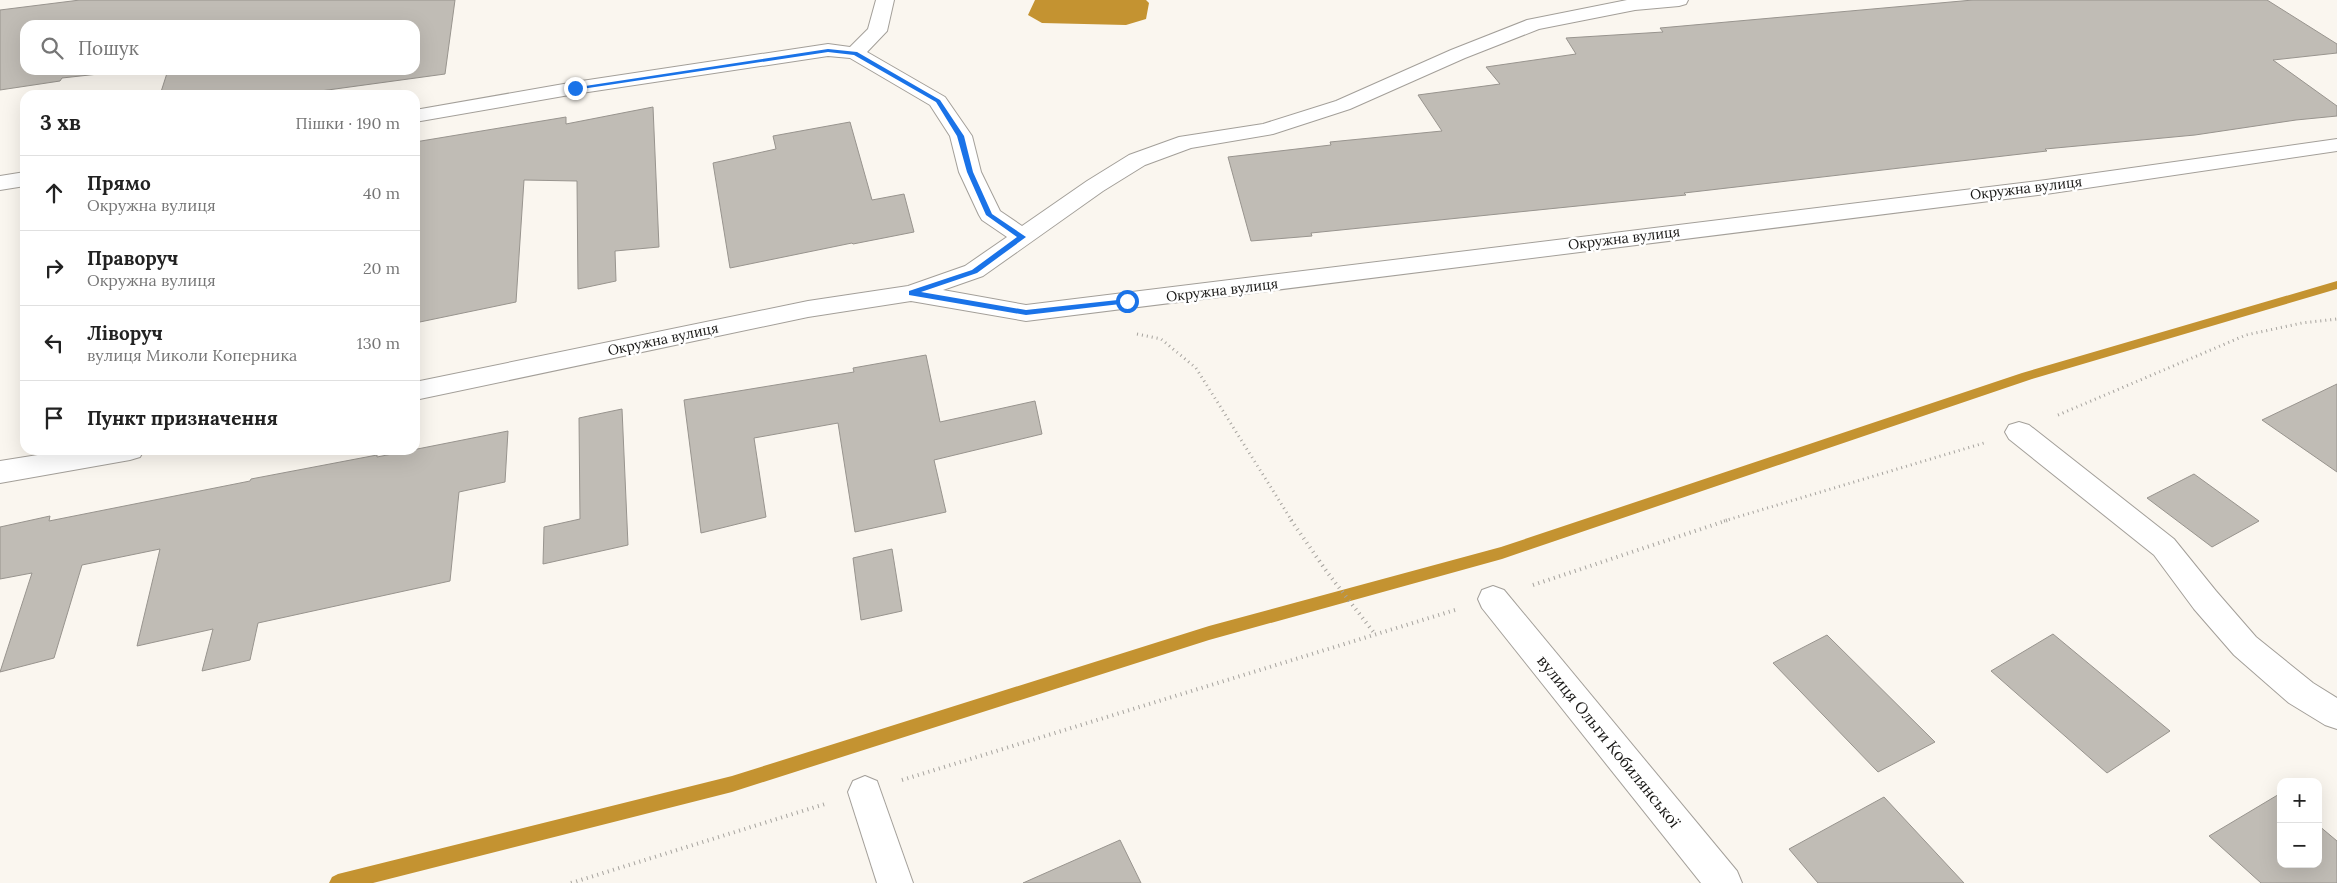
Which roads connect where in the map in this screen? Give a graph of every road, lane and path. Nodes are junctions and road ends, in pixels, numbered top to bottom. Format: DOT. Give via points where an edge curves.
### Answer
graph roads {
  1 [pos="885,0"];
  2 [pos="1679,0"];
  3 [pos="855,53"];
  4 [pos="420,115"];
  5 [pos="2337,145"];
  6 [pos="20,180"];
  7 [pos="0,183"];
  8 [pos="1022,237"];
  9 [pos="911,293"];
  10 [pos="1132,334"];
  11 [pos="420,390"];
  12 [pos="2019,432"];
  13 [pos="100,455"];
  14 [pos="0,472"];
  15 [pos="1493,598"];
  16 [pos="1375,635"];
  17 [pos="2337,715"];
  18 [pos="866,792"];
  19 [pos="895,883"];
  20 [pos="1724,883"];
  1 -- 3 [label="street" via="877,31"];
  2 -- 8 [label="street, Окружна вулиця" via="1635,4 1534,24 1343,105 1266,130 1187,142 1138,160"];
  3 -- 4 [label="street" via="828,50"];
  3 -- 8 [label="street" via="938,101 961,136 970,172 990,215"];
  5 -- 9 [label="street, Окружна вулиця" via="2046,186 1026,312"];
  6 -- 7 [label="street"];
  8 -- 9 [label="street, Окружна вулиця" via="974,271"];
  9 -- 11 [label="street, Окружна вулиця" via="808,309"];
  10 -- 16 [label="path" via="1161,339 1196,368 1285,511"];
  12 -- 17 [label="street" via="2164,548 2245,646 2301,692"];
  13 -- 14 [label="street"];
  15 -- 20 [label="street, вулиця Ольги Кобилянської"];
  18 -- 19 [label="street"];
}
